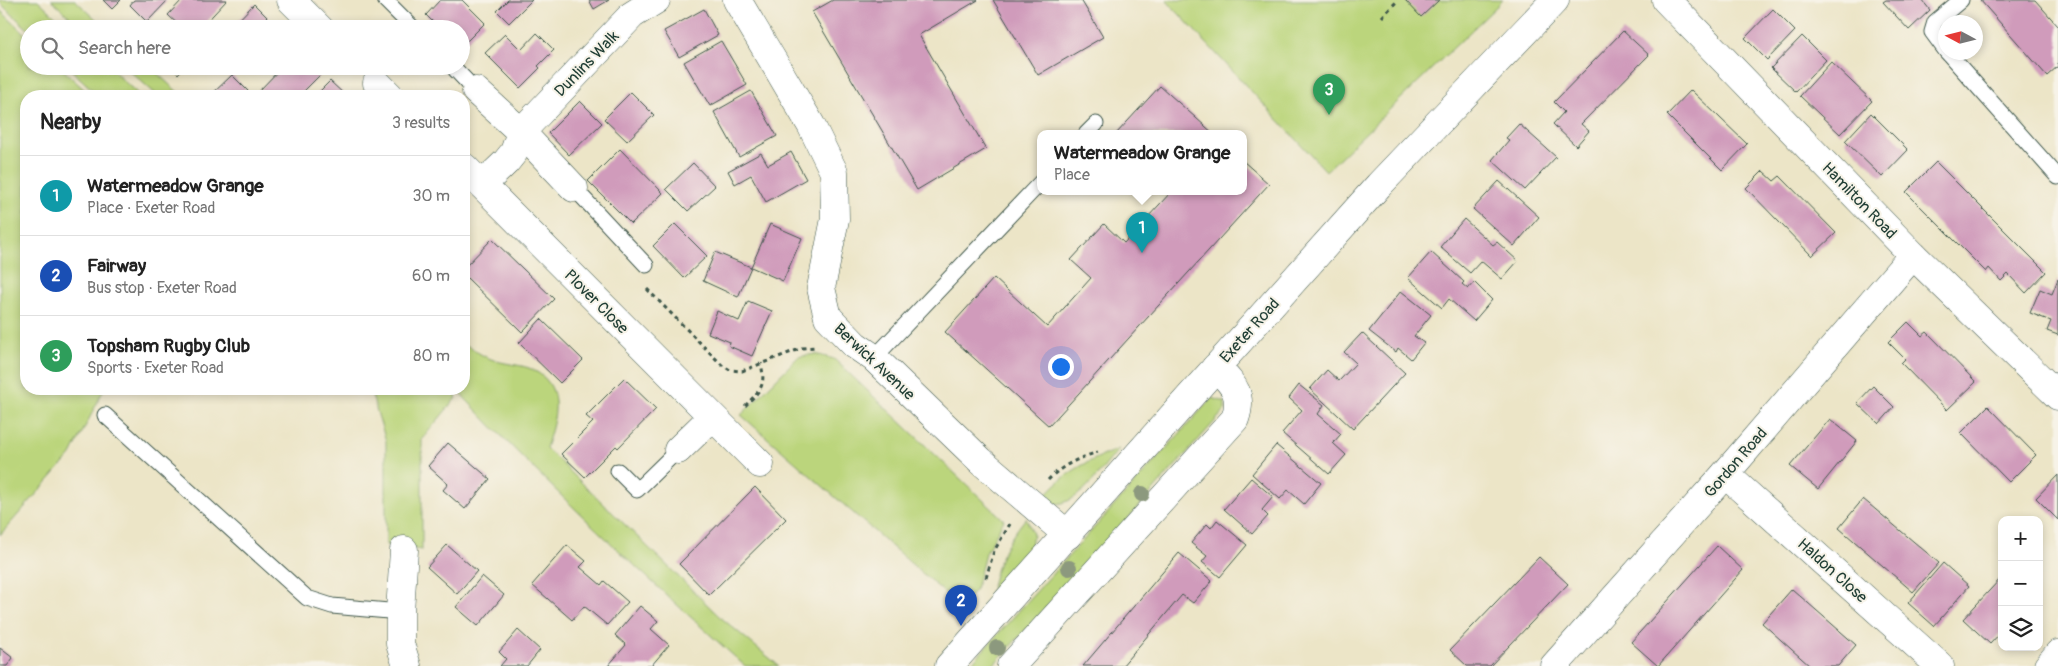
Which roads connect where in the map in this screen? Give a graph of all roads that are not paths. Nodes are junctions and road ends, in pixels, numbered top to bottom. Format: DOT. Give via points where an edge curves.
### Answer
graph roads {
  1 [pos="291,0"];
  2 [pos="385,0"];
  3 [pos="656,0"];
  4 [pos="737,0"];
  5 [pos="1555,0"];
  6 [pos="1666,0"];
  7 [pos="1961,0"];
  8 [pos="1943,15"];
  9 [pos="1938,19"];
  10 [pos="311,20"];
  11 [pos="405,20"];
  12 [pos="1938,41"];
  13 [pos="1953,60"];
  14 [pos="461,75"];
  15 [pos="476,91"];
  16 [pos="521,132"];
  17 [pos="473,176"];
  18 [pos="2058,177"];
  19 [pos="1037,186"];
  20 [pos="574,188"];
  21 [pos="1914,255"];
  22 [pos="646,265"];
  23 [pos="874,358"];
  24 [pos="1216,367"];
  25 [pos="2058,396"];
  26 [pos="106,415"];
  27 [pos="718,422"];
  28 [pos="678,450"];
  29 [pos="760,464"];
  30 [pos="618,471"];
  31 [pos="1726,474"];
  32 [pos="1068,535"];
  33 [pos="404,550"];
  34 [pos="400,612"];
  35 [pos="2058,654"];
  36 [pos="1562,663"];
  37 [pos="407,666"];
  38 [pos="949,666"];
  39 [pos="1011,666"];
  40 [pos="1940,666"];
  41 [pos="2048,666"];
  1 -- 10 [label="street"];
  2 -- 11 [label="lane"];
  3 -- 16 [label="street, Dunlins Walk" via="632,15"];
  4 -- 23 [label="street, Berwick Avenue" via="811,125 834,172 835,219 821,288 828,317 854,345"];
  5 -- 24 [label="street, Exeter Road" via="1379,185"];
  6 -- 21 [label="street, Hamilton Road"];
  7 -- 8 [label="lane"];
  9 -- 12 [label="lane" via="1932,32"];
  13 -- 18 [label="lane"];
  14 -- 15 [label="lane"];
  15 -- 16 [label="street"];
  16 -- 17 [label="street, Plover Close" via="514,152 506,162"];
  16 -- 20 [label="street"];
  17 -- 27 [label="street, Plover Close"];
  19 -- 23 [label="lane"];
  20 -- 22 [label="lane"];
  21 -- 25 [label="street, Hamilton Road"];
  21 -- 31 [label="street, Gordon Road"];
  23 -- 32 [label="street, Berwick Avenue" via="1028,502"];
  24 -- 32 [label="street, Exeter Road"];
  24 -- 39 [label="street" via="1235,387 1238,410 1235,419"];
  26 -- 34 [label="lane" via="308,598 332,606"];
  27 -- 28 [label="street"];
  27 -- 29 [label="street, Plover Close"];
  28 -- 30 [label="lane" via="636,490"];
  31 -- 36 [label="street, Gordon Road"];
  31 -- 40 [label="street, Haldon Close"];
  32 -- 38 [label="street, Exeter Road"];
  33 -- 34 [label="street"];
  34 -- 37 [label="street" via="400,644"];
  35 -- 41 [label="street"];
}
